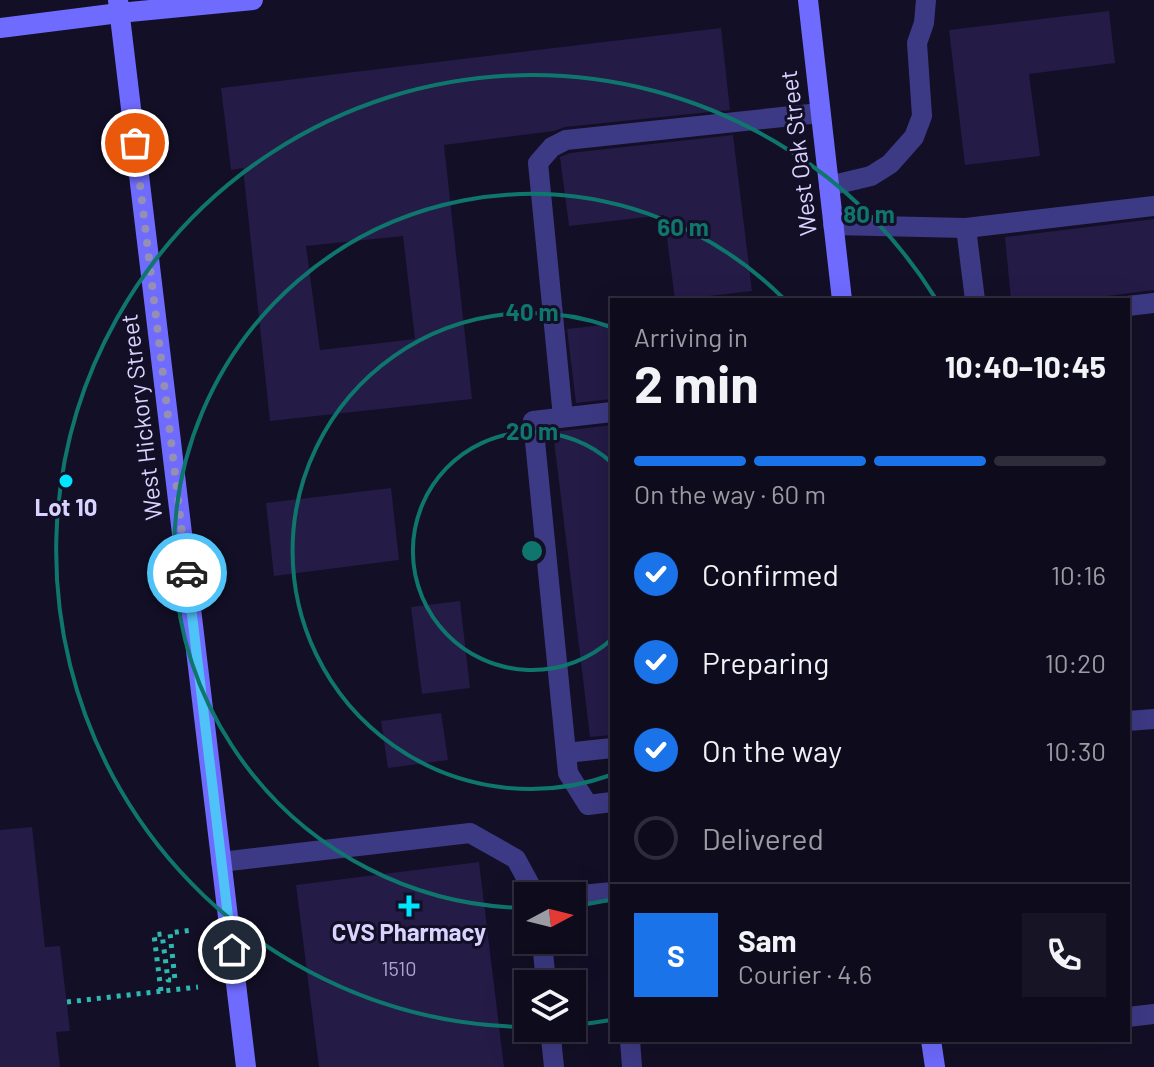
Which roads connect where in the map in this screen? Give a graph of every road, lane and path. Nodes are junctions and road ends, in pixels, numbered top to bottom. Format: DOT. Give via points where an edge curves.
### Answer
graph roads {
  1 [pos="253,0"];
  2 [pos="808,0"];
  3 [pos="926,0"];
  4 [pos="119,6"];
  5 [pos="0,28"];
  6 [pos="820,113"];
  7 [pos="829,186"];
  8 [pos="1154,206"];
  9 [pos="833,225"];
  10 [pos="966,228"];
  11 [pos="842,298"];
  12 [pos="975,298"];
  13 [pos="1154,303"];
  14 [pos="1130,306"];
  15 [pos="610,412"];
  16 [pos="563,417"];
  17 [pos="1154,719"];
  18 [pos="1130,721"];
  19 [pos="610,748"];
  20 [pos="566,753"];
  21 [pos="610,802"];
  22 [pos="221,862"];
  23 [pos="528,882"];
  24 [pos="610,892"];
  25 [pos="586,895"];
  26 [pos="192,930"];
  27 [pos="198,987"];
  28 [pos="161,991"];
  29 [pos="67,1002"];
  30 [pos="1154,1014"];
  31 [pos="1130,1017"];
  32 [pos="551,1042"];
  33 [pos="630,1042"];
  34 [pos="932,1042"];
  35 [pos="246,1067"];
  36 [pos="554,1067"];
  37 [pos="632,1067"];
  38 [pos="935,1067"];
  1 -- 4 [label="main road"];
  2 -- 6 [label="main road, West Oak Street"];
  3 -- 7 [label="street" via="917,43 922,116 914,137 871,176"];
  4 -- 5 [label="main road"];
  4 -- 22 [label="main road, West Hickory Street"];
  6 -- 7 [label="main road, West Oak Street"];
  6 -- 16 [label="street" via="566,140 538,163"];
  7 -- 9 [label="main road, West Oak Street"];
  8 -- 10 [label="street"];
  9 -- 10 [label="street"];
  9 -- 11 [label="main road, West Oak Street"];
  10 -- 12 [label="street"];
  13 -- 14 [label="street"];
  15 -- 16 [label="street"];
  16 -- 20 [label="street" via="533,421"];
  17 -- 18 [label="street"];
  19 -- 20 [label="street"];
  20 -- 21 [label="street" via="568,773 588,805"];
  22 -- 23 [label="street" via="470,833 516,859"];
  22 -- 35 [label="main road, West Hickory Street"];
  24 -- 25 [label="street"];
  26 -- 28 [label="path" via="170,933 175,980 168,980 162,934 154,935"];
  27 -- 28 [label="path"];
  28 -- 29 [label="path"];
  30 -- 31 [label="street"];
  32 -- 36 [label="street"];
  33 -- 37 [label="street"];
  34 -- 38 [label="main road"];
}
